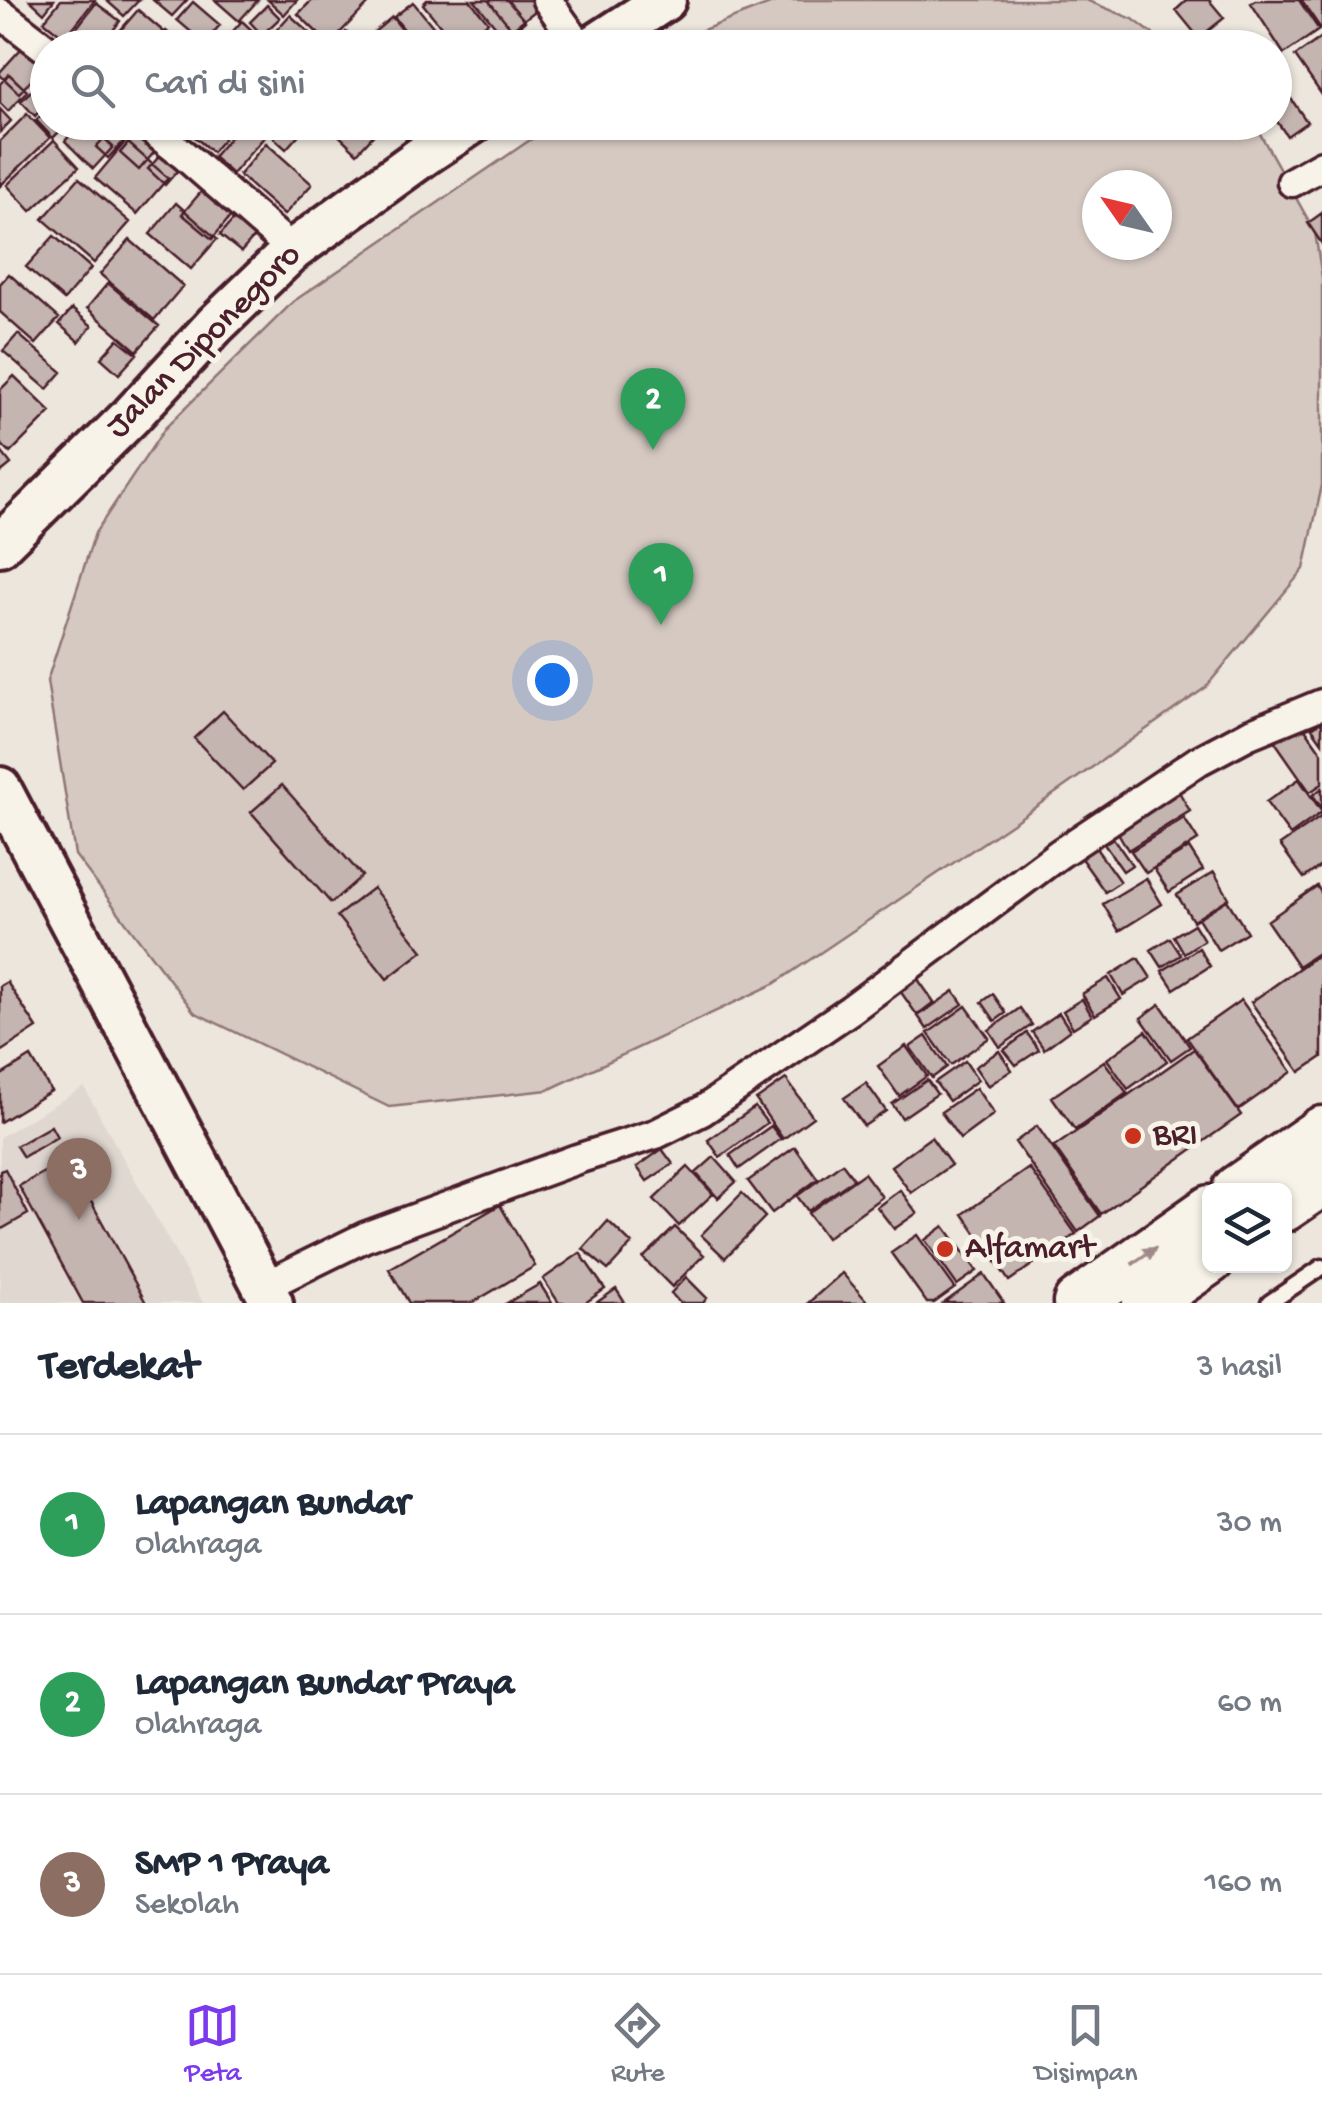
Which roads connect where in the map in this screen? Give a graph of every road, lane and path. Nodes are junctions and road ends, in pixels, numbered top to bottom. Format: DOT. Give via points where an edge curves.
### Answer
graph roads {
  1 [pos="547,0"];
  2 [pos="665,0"];
  3 [pos="0,13"];
  4 [pos="568,30"];
  5 [pos="619,30"];
  6 [pos="30,36"];
  7 [pos="165,140"];
  8 [pos="446,140"];
  9 [pos="1322,165"];
  10 [pos="1292,182"];
  11 [pos="293,250"];
  12 [pos="0,545"];
  13 [pos="1322,704"];
  14 [pos="0,788"];
  15 [pos="1319,1152"];
  16 [pos="1252,1183"];
  17 [pos="1292,1194"];
  18 [pos="1202,1216"];
  19 [pos="1202,1265"];
  20 [pos="1322,1267"];
  21 [pos="268,1295"];
  22 [pos="1078,1303"];
  23 [pos="1147,1303"];
  24 [pos="1270,1303"];
  1 -- 4 [label="street"];
  2 -- 5 [label="main road"];
  3 -- 6 [label="street"];
  7 -- 11 [label="street"];
  8 -- 11 [label="main road, Jalan Diponegoro"];
  9 -- 10 [label="street"];
  11 -- 12 [label="main road, Jalan Diponegoro"];
  13 -- 21 [label="street" via="1198,761 702,1112 365,1236"];
  14 -- 21 [label="main road"];
  15 -- 16 [label="highway"];
  15 -- 17 [label="highway"];
  22 -- 18 [label="highway, one-way"];
  19 -- 23 [label="highway"];
  20 -- 24 [label="lane"];
}
